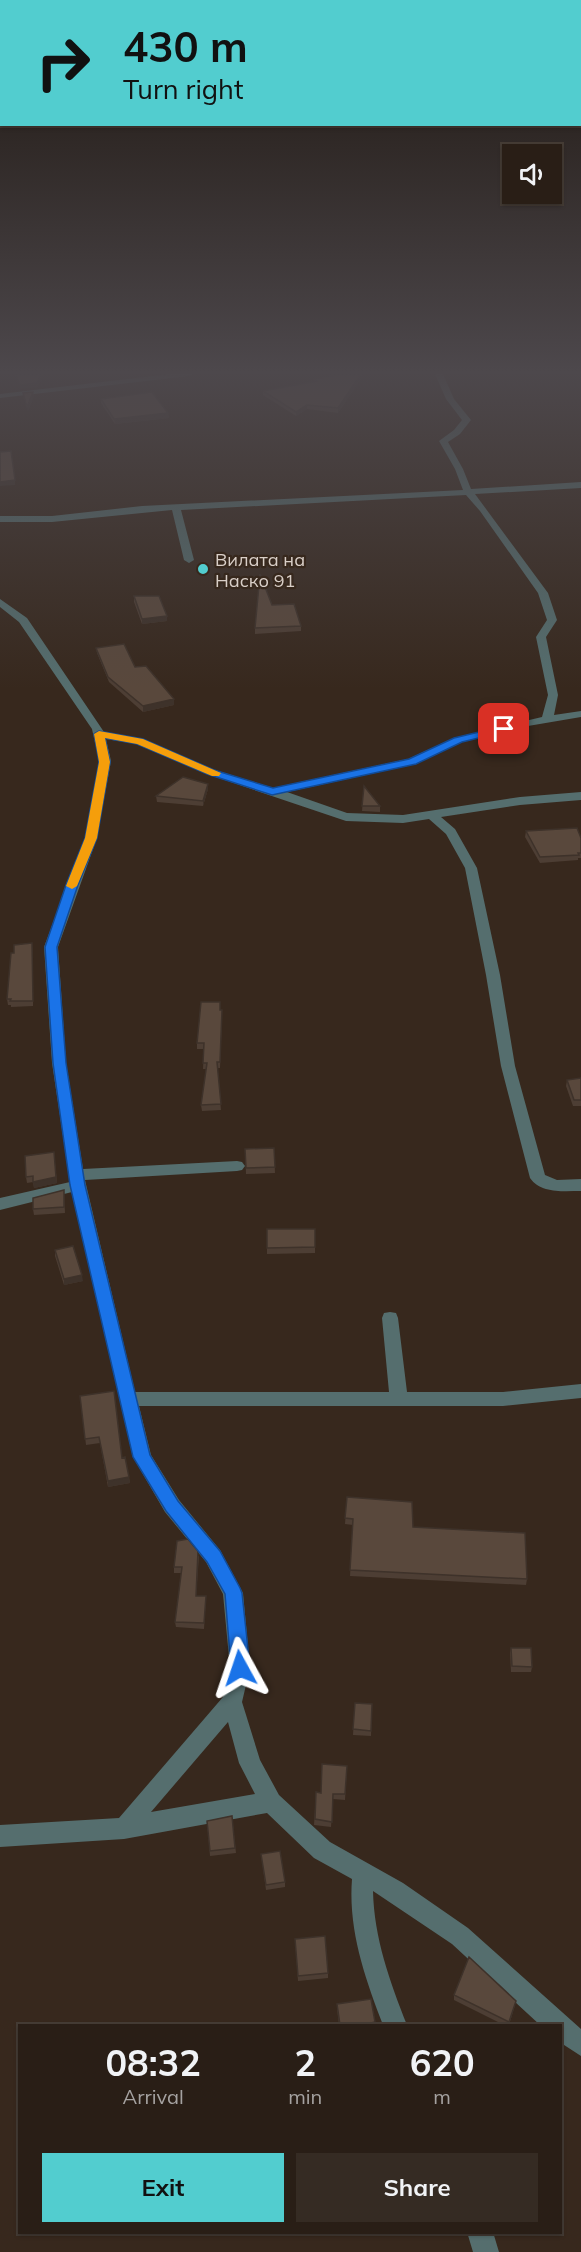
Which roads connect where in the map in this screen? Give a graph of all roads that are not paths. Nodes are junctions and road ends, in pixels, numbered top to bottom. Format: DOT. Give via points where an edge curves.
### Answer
graph roads {
  1 [pos="463,479"];
  2 [pos="581,485"];
  3 [pos="468,492"];
  4 [pos="176,507"];
  5 [pos="0,519"];
  6 [pos="189,560"];
  7 [pos="0,602"];
  8 [pos="581,714"];
  9 [pos="547,720"];
  10 [pos="99,734"];
  11 [pos="272,792"];
  12 [pos="581,796"];
  13 [pos="432,815"];
  14 [pos="237,1166"];
  15 [pos="77,1180"];
  16 [pos="581,1185"];
  17 [pos="0,1204"];
  18 [pos="390,1318"];
  19 [pos="581,1391"];
  20 [pos="128,1399"];
  21 [pos="399,1400"];
  22 [pos="232,1702"];
  23 [pos="271,1802"];
  24 [pos="124,1828"];
  25 [pos="0,1836"];
  26 [pos="363,1873"];
  27 [pos="394,2024"];
  28 [pos="558,2024"];
  29 [pos="562,2028"];
  30 [pos="581,2044"];
  31 [pos="481,2234"];
  32 [pos="486,2252"];
  1 -- 3 [label="street"];
  2 -- 3 [label="street"];
  3 -- 4 [label="street"];
  3 -- 9 [label="street" via="543,593 552,621 541,638 553,695"];
  4 -- 5 [label="street" via="52,519"];
  4 -- 6 [label="street"];
  7 -- 10 [label="street" via="23,620"];
  8 -- 9 [label="street"];
  9 -- 11 [label="street" via="458,740 412,762"];
  10 -- 11 [label="street" via="139,741 211,772"];
  10 -- 15 [label="street" via="105,762 91,838 51,947 59,1063"];
  11 -- 13 [label="street" via="346,817 403,819"];
  12 -- 13 [label="street"];
  13 -- 16 [label="street" via="451,831 471,868 508,1066 538,1178 555,1186"];
  14 -- 15 [label="street"];
  15 -- 17 [label="street"];
  15 -- 20 [label="street"];
  18 -- 21 [label="street"];
  19 -- 21 [label="street" via="503,1399"];
  20 -- 21 [label="street"];
  20 -- 22 [label="street" via="142,1457 172,1506 213,1556 233,1593 240,1668"];
  22 -- 23 [label="street" via="250,1763"];
  22 -- 24 [label="street"];
  23 -- 24 [label="street"];
  23 -- 26 [label="street" via="322,1850"];
  24 -- 25 [label="street"];
  26 -- 27 [label="street" via="361,1893 373,1968"];
  26 -- 28 [label="street" via="460,1936"];
  29 -- 30 [label="street"];
  31 -- 32 [label="street"];
}
